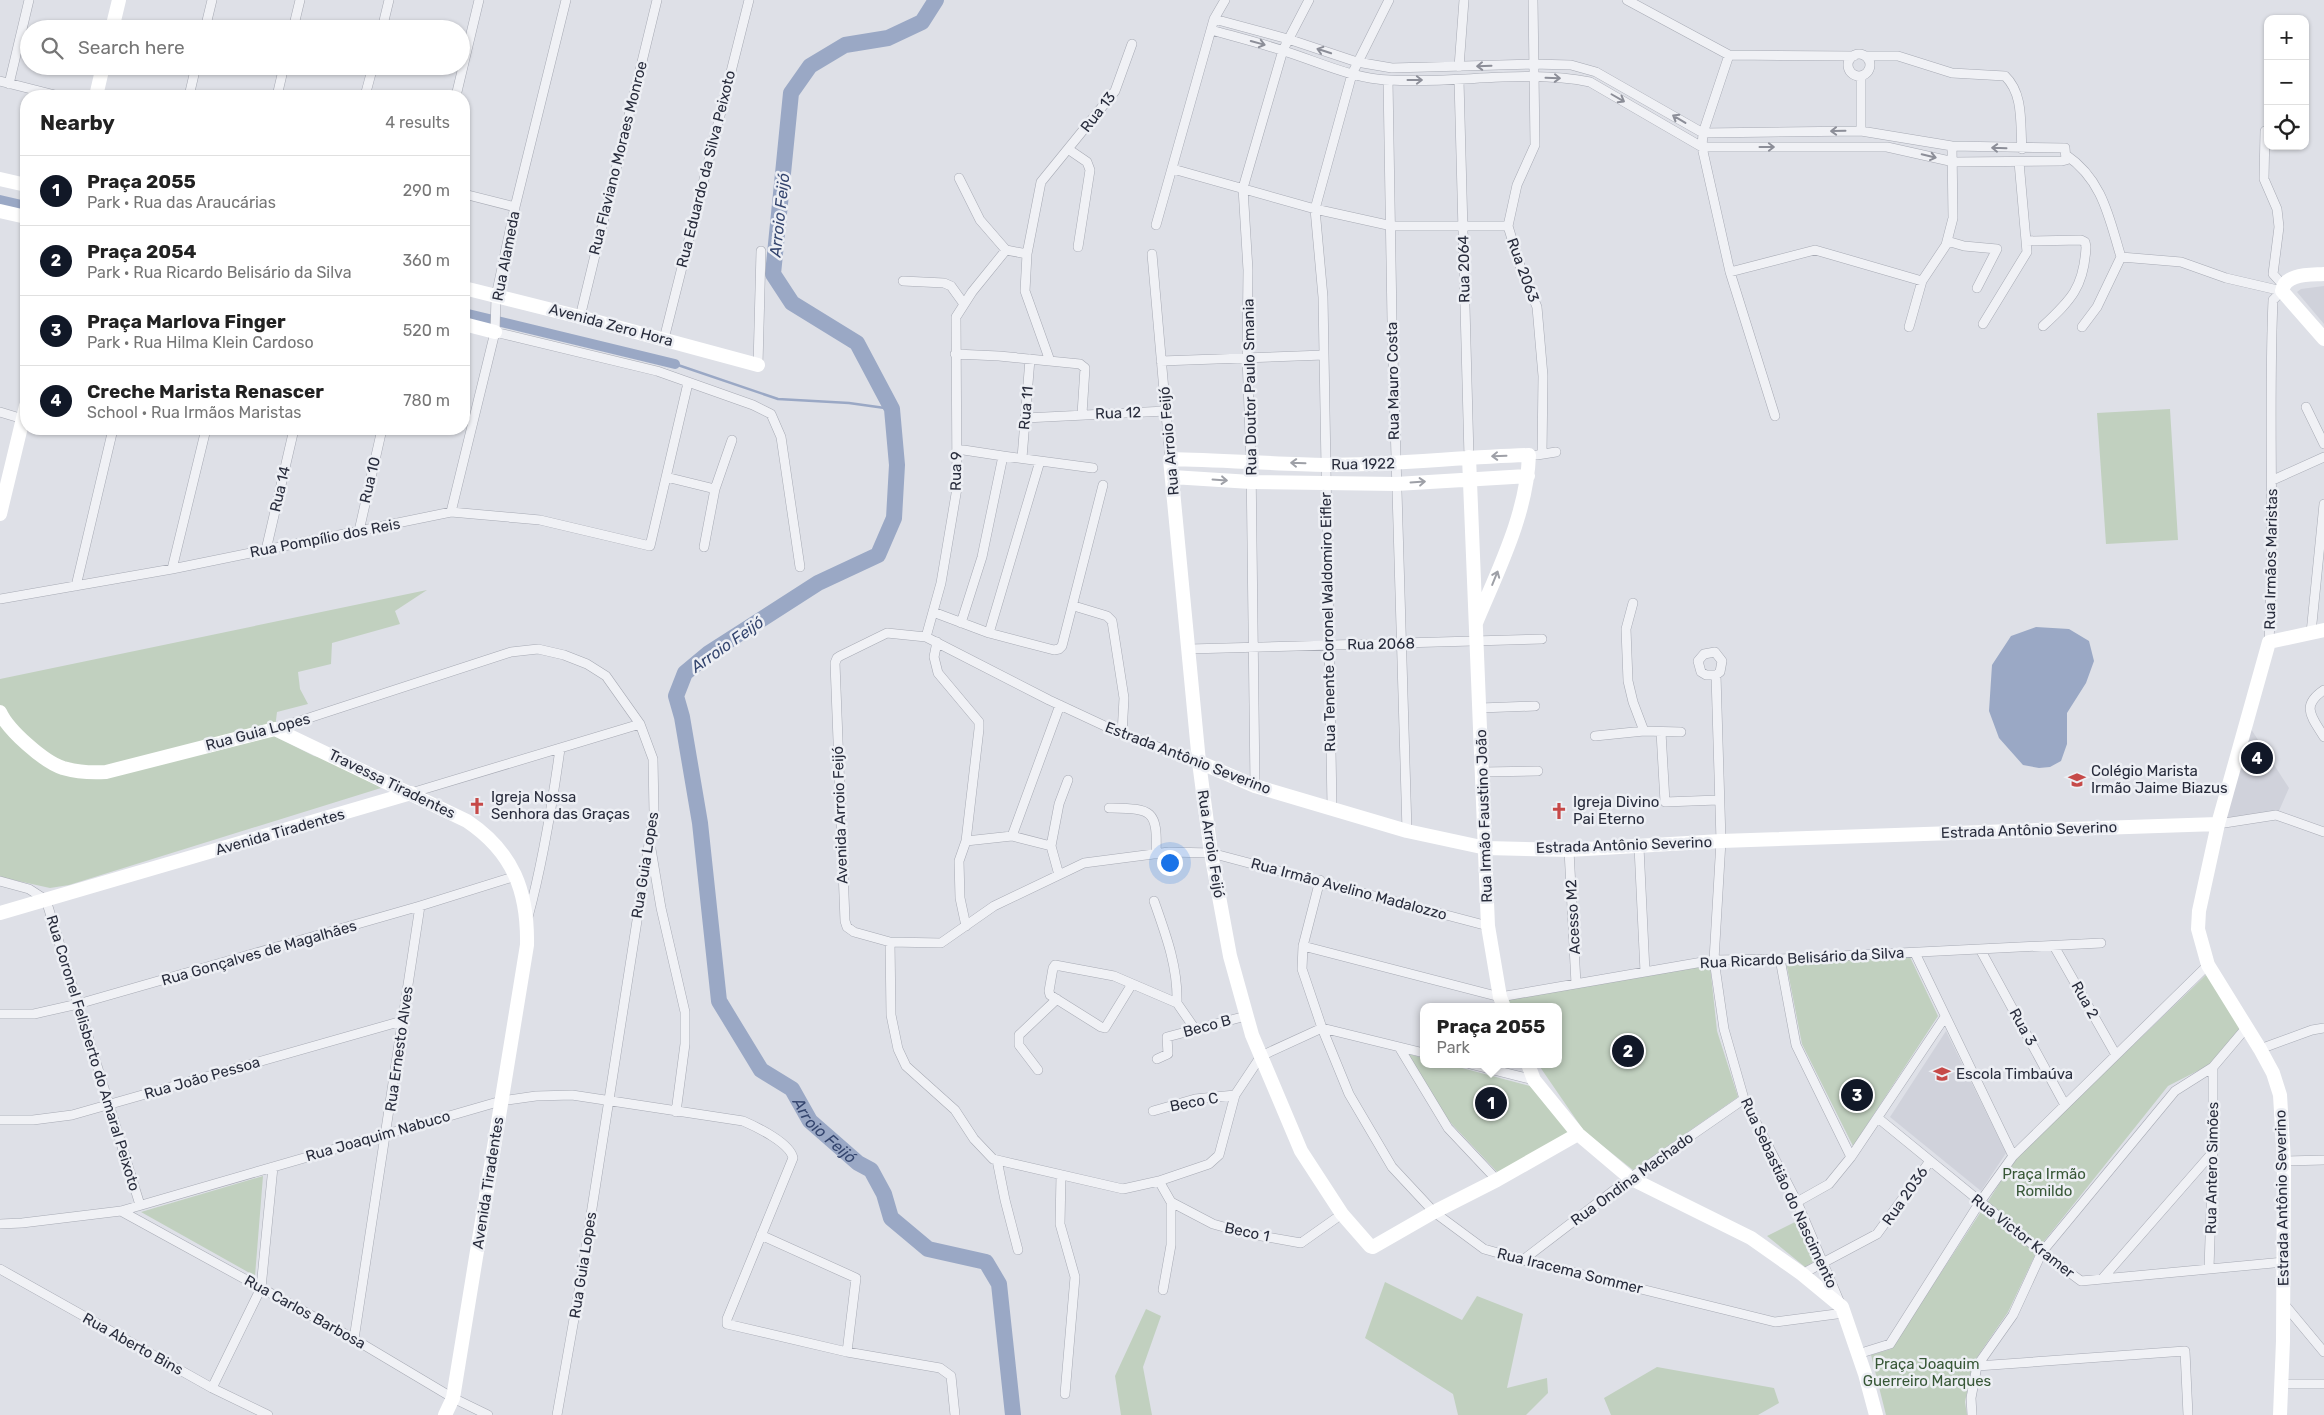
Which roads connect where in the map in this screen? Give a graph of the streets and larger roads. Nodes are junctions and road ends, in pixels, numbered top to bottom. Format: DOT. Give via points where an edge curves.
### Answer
graph roads {
  1 [pos="29,0"];
  2 [pos="119,0"];
  3 [pos="212,0"];
  4 [pos="300,0"];
  5 [pos="389,0"];
  6 [pos="479,0"];
  7 [pos="566,0"];
  8 [pos="656,0"];
  9 [pos="749,0"];
  10 [pos="1224,0"];
  11 [pos="1309,0"];
  12 [pos="1389,0"];
  13 [pos="1464,0"];
  14 [pos="1533,0"];
  15 [pos="1627,0"];
  16 [pos="1214,19"];
  17 [pos="23,20"];
  18 [pos="114,20"];
  19 [pos="207,20"];
  20 [pos="295,20"];
  21 [pos="384,20"];
  22 [pos="20,30"];
  23 [pos="1211,30"];
  24 [pos="470,38"];
  25 [pos="1288,39"];
  26 [pos="1132,44"];
  27 [pos="1284,50"];
  28 [pos="1887,54"];
  29 [pos="1729,55"];
  30 [pos="1854,56"];
  31 [pos="1865,56"];
  32 [pos="1830,57"];
  33 [pos="1358,62"];
  34 [pos="1533,64"];
  35 [pos="1459,67"];
  36 [pos="1849,68"];
  37 [pos="1869,69"];
  38 [pos="1352,74"];
  39 [pos="101,75"];
  40 [pos="194,75"];
  41 [pos="282,75"];
  42 [pos="371,75"];
  43 [pos="461,75"];
  44 [pos="1861,76"];
  45 [pos="1533,78"];
  46 [pos="1388,80"];
  47 [pos="1459,80"];
  48 [pos="4,82"];
  49 [pos="35,90"];
  50 [pos="97,90"];
  51 [pos="190,90"];
  52 [pos="278,90"];
  53 [pos="367,90"];
  54 [pos="457,90"];
  55 [pos="1861,130"];
  56 [pos="1703,133"];
  57 [pos="1952,146"];
  58 [pos="1702,147"];
  59 [pos="1068,149"];
  60 [pos="2022,149"];
  61 [pos="2265,150"];
  62 [pos="2066,155"];
  63 [pos="1954,162"];
  64 [pos="2019,162"];
  65 [pos="1173,169"];
  66 [pos="959,178"];
  67 [pos="0,179"];
  68 [pos="20,184"];
  69 [pos="1243,188"];
  70 [pos="470,196"];
  71 [pos="515,207"];
  72 [pos="1315,209"];
  73 [pos="0,211"];
  74 [pos="20,216"];
  75 [pos="1156,225"];
  76 [pos="1392,226"];
  77 [pos="1463,226"];
  78 [pos="1508,226"];
  79 [pos="1947,241"];
  80 [pos="2026,241"];
  81 [pos="1078,247"];
  82 [pos="1006,250"];
  83 [pos="761,251"];
  84 [pos="1026,254"];
  85 [pos="1152,254"];
  86 [pos="2121,257"];
  87 [pos="1730,272"];
  88 [pos="2324,274"];
  89 [pos="903,281"];
  90 [pos="1922,281"];
  91 [pos="1977,288"];
  92 [pos="2283,288"];
  93 [pos="470,290"];
  94 [pos="496,299"];
  95 [pos="964,304"];
  96 [pos="580,317"];
  97 [pos="1983,324"];
  98 [pos="470,325"];
  99 [pos="2043,326"];
  100 [pos="1908,327"];
  101 [pos="2082,328"];
  102 [pos="495,331"];
  103 [pos="664,339"];
  104 [pos="2324,339"];
  105 [pos="955,354"];
  106 [pos="1324,355"];
  107 [pos="1248,357"];
  108 [pos="1030,359"];
  109 [pos="1050,360"];
  110 [pos="1162,361"];
  111 [pos="758,365"];
  112 [pos="688,383"];
  113 [pos="2306,407"];
  114 [pos="1166,411"];
  115 [pos="0,412"];
  116 [pos="20,412"];
  117 [pos="1082,414"];
  118 [pos="1775,416"];
  119 [pos="1025,418"];
  120 [pos="20,432"];
  121 [pos="470,434"];
  122 [pos="113,435"];
  123 [pos="205,435"];
  124 [pos="293,435"];
  125 [pos="381,435"];
  126 [pos="470,435"];
  127 [pos="732,440"];
  128 [pos="2324,444"];
  129 [pos="957,449"];
  130 [pos="1556,452"];
  131 [pos="1536,455"];
  132 [pos="1003,456"];
  133 [pos="1469,457"];
  134 [pos="2324,457"];
  135 [pos="1022,458"];
  136 [pos="1170,459"];
  137 [pos="1040,461"];
  138 [pos="1251,461"];
  139 [pos="1395,464"];
  140 [pos="1326,465"];
  141 [pos="1093,468"];
  142 [pos="1528,476"];
  143 [pos="666,477"];
  144 [pos="1172,477"];
  145 [pos="1470,478"];
  146 [pos="2273,480"];
  147 [pos="1251,482"];
  148 [pos="1325,484"];
  149 [pos="1396,484"];
  150 [pos="1103,486"];
  151 [pos="714,489"];
  152 [pos="2324,504"];
  153 [pos="451,512"];
  154 [pos="0,514"];
  155 [pos="359,531"];
  156 [pos="704,548"];
  157 [pos="266,550"];
  158 [pos="800,567"];
  159 [pos="172,569"];
  160 [pos="76,586"];
  161 [pos="0,599"];
  162 [pos="1633,603"];
  163 [pos="1074,606"];
  164 [pos="933,612"];
  165 [pos="961,623"];
  166 [pos="1476,623"];
  167 [pos="2318,631"];
  168 [pos="989,633"];
  169 [pos="926,637"];
  170 [pos="1542,639"];
  171 [pos="1477,641"];
  172 [pos="936,642"];
  173 [pos="2270,642"];
  174 [pos="1401,644"];
  175 [pos="1329,645"];
  176 [pos="1254,648"];
  177 [pos="1189,649"];
  178 [pos="837,658"];
  179 [pos="1716,675"];
  180 [pos="2324,690"];
  181 [pos="1060,705"];
  182 [pos="1534,706"];
  183 [pos="1480,708"];
  184 [pos="0,712"];
  185 [pos="640,724"];
  186 [pos="275,729"];
  187 [pos="1644,731"];
  188 [pos="1661,732"];
  189 [pos="1682,732"];
  190 [pos="1122,734"];
  191 [pos="1595,736"];
  192 [pos="2324,737"];
  193 [pos="560,749"];
  194 [pos="1199,762"];
  195 [pos="1538,771"];
  196 [pos="1483,772"];
  197 [pos="1068,780"];
  198 [pos="1255,786"];
  199 [pos="411,794"];
  200 [pos="1718,800"];
  201 [pos="1332,807"];
  202 [pos="1109,808"];
  203 [pos="2218,824"];
  204 [pos="1407,831"];
  205 [pos="2324,832"];
  206 [pos="1012,836"];
  207 [pos="966,841"];
  208 [pos="1721,841"];
  209 [pos="650,842"];
  210 [pos="1051,846"];
  211 [pos="1639,847"];
  212 [pos="1486,848"];
  213 [pos="1569,850"];
  214 [pos="1210,853"];
  215 [pos="1156,854"];
  216 [pos="1059,875"];
  217 [pos="516,876"];
  218 [pos="1320,880"];
  219 [pos="0,881"];
  220 [pos="46,900"];
  221 [pos="1154,901"];
  222 [pos="420,906"];
  223 [pos="0,914"];
  224 [pos="527,920"];
  225 [pos="966,926"];
  226 [pos="1488,926"];
  227 [pos="890,942"];
  228 [pos="2101,943"];
  229 [pos="1303,946"];
  230 [pos="2054,946"];
  231 [pos="1980,949"];
  232 [pos="1915,953"];
  233 [pos="1780,959"];
  234 [pos="1714,960"];
  235 [pos="2208,965"];
  236 [pos="1645,972"];
  237 [pos="1132,984"];
  238 [pos="1576,984"];
  239 [pos="1057,999"];
  240 [pos="1502,1002"];
  241 [pos="1177,1003"];
  242 [pos="78,1004"];
  243 [pos="0,1014"];
  244 [pos="1246,1016"];
  245 [pos="1945,1017"];
  246 [pos="402,1021"];
  247 [pos="1322,1028"];
  248 [pos="2246,1028"];
  249 [pos="2324,1028"];
  250 [pos="1194,1029"];
  251 [pos="1399,1047"];
  252 [pos="2260,1049"];
  253 [pos="1420,1052"];
  254 [pos="2116,1055"];
  255 [pos="1261,1056"];
  256 [pos="1157,1059"];
  257 [pos="2213,1067"];
  258 [pos="1486,1068"];
  259 [pos="1530,1068"];
  260 [pos="1038,1070"];
  261 [pos="1534,1080"];
  262 [pos="1235,1095"];
  263 [pos="1744,1099"];
  264 [pos="609,1100"];
  265 [pos="501,1101"];
  266 [pos="109,1104"];
  267 [pos="2065,1105"];
  268 [pos="1153,1111"];
  269 [pos="676,1112"];
  270 [pos="1878,1118"];
  271 [pos="0,1120"];
  272 [pos="386,1133"];
  273 [pos="1578,1134"];
  274 [pos="2213,1152"];
  275 [pos="2014,1156"];
  276 [pos="1851,1157"];
  277 [pos="997,1160"];
  278 [pos="2324,1160"];
  279 [pos="1930,1161"];
  280 [pos="2284,1161"];
  281 [pos="273,1167"];
  282 [pos="1061,1175"];
  283 [pos="1630,1178"];
  284 [pos="1497,1180"];
  285 [pos="1159,1181"];
  286 [pos="1171,1202"];
  287 [pos="1797,1202"];
  288 [pos="1980,1202"];
  289 [pos="140,1205"];
  290 [pos="121,1211"];
  291 [pos="1434,1212"];
  292 [pos="1342,1214"];
  293 [pos="0,1224"];
  294 [pos="761,1235"];
  295 [pos="1018,1250"];
  296 [pos="2042,1252"];
  297 [pos="1522,1260"];
  298 [pos="1823,1261"];
  299 [pos="2284,1262"];
  300 [pos="2209,1268"];
  301 [pos="0,1269"];
  302 [pos="1802,1274"];
  303 [pos="2102,1279"];
  304 [pos="261,1288"];
  305 [pos="1163,1290"];
  306 [pos="2284,1304"];
  307 [pos="1843,1310"];
  308 [pos="354,1339"];
  309 [pos="847,1352"];
  310 [pos="2324,1352"];
  311 [pos="1858,1354"];
  312 [pos="1977,1366"];
  313 [pos="2282,1384"];
  314 [pos="2324,1384"];
  315 [pos="212,1388"];
  316 [pos="1065,1394"];
  317 [pos="453,1398"];
  318 [pos="268,1415"];
  319 [pos="445,1415"];
  320 [pos="488,1415"];
  321 [pos="557,1415"];
  322 [pos="955,1415"];
  323 [pos="1876,1415"];
  324 [pos="1972,1415"];
  325 [pos="2188,1415"];
  326 [pos="2280,1415"];
  1 -- 17 [label="street"];
  2 -- 18 [label="street"];
  3 -- 19 [label="street"];
  4 -- 20 [label="street"];
  5 -- 21 [label="street"];
  6 -- 24 [label="street"];
  7 -- 71 [label="street, Rua Alameda"];
  8 -- 96 [label="street, Rua Flaviano Moraes Monroe"];
  9 -- 103 [label="street, Rua Eduardo da Silva Peixoto"];
  10 -- 16 [label="street"];
  11 -- 25 [label="street, Rua Doutor Paulo Smania"];
  12 -- 33 [label="street, Rua Tenente Coronel Waldomiro Eifler"];
  13 -- 35 [label="street"];
  14 -- 34 [label="street, Rua 2063"];
  15 -- 29 [label="street"];
  16 -- 23 [label="street"];
  16 -- 25 [label="street"];
  22 -- 48 [label="street"];
  23 -- 27 [label="street, one-way"];
  23 -- 65 [label="street"];
  25 -- 27 [label="street, Rua Doutor Paulo Smania"];
  33 -- 25 [label="street, one-way"];
  26 -- 59 [label="street, Rua 13" via="1115,91"];
  27 -- 38 [label="street"];
  27 -- 69 [label="street, Rua Doutor Paulo Smania"];
  28 -- 31 [label="street"];
  28 -- 37 [label="street"];
  28 -- 60 [label="street" via="1952,72 2005,76 2019,100"];
  29 -- 32 [label="street"];
  29 -- 56 [label="street"];
  30 -- 31 [label="street"];
  30 -- 32 [label="street"];
  30 -- 36 [label="street"];
  31 -- 37 [label="street" via="1870,62"];
  32 -- 36 [label="street"];
  33 -- 35 [label="street" via="1392,68"];
  33 -- 38 [label="street, Rua Tenente Coronel Waldomiro Eifler"];
  34 -- 35 [label="street, one-way"];
  34 -- 45 [label="street, Rua 2063"];
  56 -- 34 [label="street, one-way" via="1596,72 1571,65"];
  36 -- 44 [label="street"];
  37 -- 44 [label="street"];
  38 -- 46 [label="street"];
  38 -- 72 [label="street, Rua Tenente Coronel Waldomiro Eifler"];
  39 -- 50 [label="street"];
  40 -- 51 [label="street"];
  41 -- 52 [label="street"];
  42 -- 53 [label="street"];
  43 -- 54 [label="street"];
  44 -- 55 [label="street"];
  45 -- 47 [label="street"];
  45 -- 58 [label="street, one-way" via="1590,82"];
  45 -- 78 [label="street, Rua 2063" via="1535,146 1517,185"];
  46 -- 47 [label="street, one-way"];
  46 -- 76 [label="street, Rua Mauro Costa"];
  47 -- 77 [label="street, Rua 2064"];
  48 -- 49 [label="street"];
  55 -- 56 [label="street, one-way"];
  55 -- 57 [label="street"];
  56 -- 58 [label="street"];
  60 -- 57 [label="street, one-way"];
  57 -- 63 [label="street"];
  58 -- 63 [label="street, one-way" via="1887,146"];
  58 -- 87 [label="street"];
  59 -- 81 [label="street" via="1087,162 1090,170"];
  59 -- 84 [label="street, Rua 13" via="1041,182"];
  60 -- 62 [label="street" via="2065,148"];
  61 -- 92 [label="street" via="2264,178 2277,209 2273,274"];
  62 -- 64 [label="street" via="2066,160 2062,161"];
  62 -- 86 [label="street" via="2096,184"];
  63 -- 64 [label="street"];
  63 -- 79 [label="street" via="1953,218"];
  64 -- 80 [label="street"];
  65 -- 69 [label="street"];
  65 -- 75 [label="street"];
  66 -- 82 [label="street" via="980,220"];
  67 -- 68 [label="street"];
  69 -- 72 [label="street"];
  69 -- 107 [label="street, Rua Doutor Paulo Smania" via="1248,270"];
  70 -- 71 [label="street"];
  71 -- 94 [label="street, Rua Alameda"];
  72 -- 76 [label="street"];
  72 -- 106 [label="street, Rua Tenente Coronel Waldomiro Eifler" via="1323,297"];
  73 -- 74 [label="street"];
  76 -- 77 [label="street"];
  76 -- 139 [label="street, Rua Mauro Costa"];
  77 -- 78 [label="street"];
  77 -- 133 [label="street, Rua 2064"];
  78 -- 131 [label="street, Rua 2063" via="1537,307 1543,376"];
  79 -- 90 [label="street"];
  79 -- 91 [label="street" via="1997,249"];
  80 -- 97 [label="street" via="2027,252"];
  80 -- 99 [label="street" via="2081,240 2086,247 2081,280 2069,302"];
  82 -- 84 [label="street"];
  82 -- 95 [label="street, Rua 9"];
  83 -- 111 [label="street"];
  84 -- 109 [label="street, Rua 13" via="1025,291"];
  85 -- 110 [label="street, Rua Arroio Feijó"];
  86 -- 92 [label="street" via="2181,262 2226,278"];
  86 -- 101 [label="street" via="2097,307"];
  87 -- 90 [label="street" via="1815,250"];
  87 -- 118 [label="street"];
  88 -- 92 [label="street" via="2298,276 2290,279"];
  89 -- 95 [label="street" via="952,286"];
  90 -- 100 [label="street"];
  92 -- 104 [label="street"];
  92 -- 146 [label="street, Rua Irmãos Maristas" via="2273,300"];
  93 -- 94 [label="street, Avenida Zero Hora"];
  94 -- 96 [label="street, Avenida Zero Hora"];
  94 -- 102 [label="street, Rua Alameda"];
  95 -- 105 [label="street, Rua 9" via="956,317"];
  96 -- 103 [label="street, Avenida Zero Hora"];
  98 -- 102 [label="street"];
  102 -- 112 [label="street" via="657,371"];
  102 -- 121 [label="street, Rua Alameda"];
  103 -- 111 [label="street, Avenida Zero Hora"];
  105 -- 108 [label="street, Rua 12"];
  105 -- 129 [label="street, Rua 9"];
  106 -- 107 [label="street"];
  106 -- 140 [label="street, Rua Tenente Coronel Waldomiro Eifler"];
  107 -- 110 [label="street"];
  107 -- 138 [label="street, Rua Doutor Paulo Smania"];
  108 -- 109 [label="street, Rua 12"];
  108 -- 119 [label="street, Rua 11"];
  109 -- 117 [label="street, Rua 12" via="1077,362 1085,368"];
  110 -- 114 [label="street, Rua Arroio Feijó"];
  112 -- 143 [label="street"];
  112 -- 158 [label="street" via="771,414 781,437"];
  113 -- 128 [label="street"];
  114 -- 117 [label="street, Rua 12"];
  114 -- 136 [label="street, Rua Arroio Feijó"];
  115 -- 116 [label="street"];
  117 -- 119 [label="street"];
  119 -- 135 [label="street, Rua 11"];
  120 -- 154 [label="street"];
  122 -- 160 [label="street"];
  123 -- 159 [label="street"];
  124 -- 157 [label="street, Rua 14"];
  125 -- 155 [label="street, Rua 10"];
  126 -- 153 [label="street, Rua Alameda"];
  127 -- 151 [label="street"];
  129 -- 132 [label="street"];
  129 -- 164 [label="street, Rua 9" via="957,488"];
  130 -- 131 [label="street, Rua 1922"];
  131 -- 133 [label="street, Rua 1922, one-way"];
  131 -- 142 [label="street, Rua Irmão Faustino João"];
  132 -- 135 [label="street"];
  132 -- 165 [label="street" via="982,557"];
  133 -- 139 [label="street, Rua 1922"];
  133 -- 145 [label="street, Rua Irmão Faustino João"];
  134 -- 146 [label="street"];
  135 -- 137 [label="street"];
  136 -- 138 [label="street, Rua 1922"];
  136 -- 144 [label="street, Rua Arroio Feijó"];
  137 -- 141 [label="street"];
  137 -- 168 [label="street"];
  140 -- 138 [label="street, Rua 1922, one-way"];
  138 -- 147 [label="street, Rua Doutor Paulo Smania"];
  139 -- 140 [label="street, Rua 1922"];
  139 -- 149 [label="street, Rua Mauro Costa"];
  140 -- 148 [label="street, Rua Tenente Coronel Waldomiro Eifler"];
  142 -- 145 [label="street, Rua 1922"];
  166 -- 142 [label="street, Rua Irmão Faustino João, one-way" via="1514,528"];
  143 -- 151 [label="street"];
  143 -- 153 [label="street, Rua Pompílio dos Reis" via="650,546 540,520"];
  144 -- 147 [label="street, Rua 1922, one-way"];
  144 -- 177 [label="street, Rua Arroio Feijó"];
  149 -- 145 [label="street, Rua 1922, one-way"];
  145 -- 166 [label="street, Rua Irmão Faustino João"];
  146 -- 173 [label="street, Rua Irmãos Maristas"];
  147 -- 148 [label="street, Rua 1922"];
  147 -- 176 [label="street, Rua Doutor Paulo Smania"];
  148 -- 149 [label="street, Rua 1922"];
  148 -- 175 [label="street, Rua Tenente Coronel Waldomiro Eifler"];
  149 -- 174 [label="street, Rua Mauro Costa"];
  150 -- 163 [label="street"];
  151 -- 156 [label="street"];
  152 -- 167 [label="street"];
  153 -- 155 [label="street, Rua Pompílio dos Reis"];
  155 -- 157 [label="street, Rua Pompílio dos Reis"];
  157 -- 159 [label="street, Rua Pompílio dos Reis"];
  159 -- 160 [label="street, Rua Pompílio dos Reis"];
  160 -- 161 [label="street, Rua Pompílio dos Reis"];
  162 -- 187 [label="street" via="1626,629 1628,681"];
  163 -- 168 [label="street" via="1059,649"];
  163 -- 190 [label="street" via="1108,616 1112,621 1124,698"];
  164 -- 165 [label="street"];
  164 -- 169 [label="street, Rua 9"];
  165 -- 168 [label="street"];
  166 -- 171 [label="street, Rua Irmão Faustino João"];
  167 -- 173 [label="street"];
  169 -- 172 [label="street, Estrada Antônio Severino"];
  169 -- 178 [label="street, Estrada Antônio Severino" via="887,633"];
  170 -- 171 [label="street, Rua 2068"];
  171 -- 174 [label="street, Rua 2068"];
  171 -- 183 [label="street, Rua Irmão Faustino João"];
  172 -- 181 [label="street, Estrada Antônio Severino"];
  172 -- 207 [label="street" via="934,657 938,673 979,722"];
  173 -- 203 [label="street, Rua Irmãos Maristas"];
  174 -- 175 [label="street, Rua 2068"];
  174 -- 204 [label="street, Rua Mauro Costa"];
  175 -- 176 [label="street, Rua 2068"];
  175 -- 201 [label="street, Rua Tenente Coronel Waldomiro Eifler"];
  176 -- 177 [label="street, Rua 2068"];
  176 -- 198 [label="street, Rua Doutor Paulo Smania"];
  177 -- 194 [label="street, Rua Arroio Feijó"];
  178 -- 227 [label="street, Avenida Arroio Feijó" via="845,921 854,932"];
  179 -- 200 [label="street, Rua Sebastião do Nascimento"];
  180 -- 192 [label="street" via="2314,696 2310,704 2310,712"];
  181 -- 190 [label="street, Estrada Antônio Severino"];
  181 -- 206 [label="street"];
  182 -- 183 [label="street"];
  183 -- 196 [label="street, Rua Irmão Faustino João"];
  184 -- 186 [label="street, Rua Guia Lopes" via="4,721 27,745 61,768 88,773 106,772"];
  185 -- 186 [label="street, Rua Guia Lopes" via="606,676 564,654 538,649 511,652"];
  185 -- 193 [label="street, Avenida Tiradentes"];
  185 -- 209 [label="street, Rua Guia Lopes" via="653,759 654,812"];
  186 -- 199 [label="street, Travessa Tiradentes"];
  187 -- 188 [label="street"];
  187 -- 191 [label="street"];
  188 -- 189 [label="street"];
  188 -- 200 [label="street" via="1665,802"];
  190 -- 194 [label="street, Estrada Antônio Severino"];
  193 -- 199 [label="street, Avenida Tiradentes"];
  193 -- 224 [label="street, Avenida Tiradentes" via="537,885"];
  194 -- 198 [label="street, Estrada Antônio Severino"];
  194 -- 214 [label="street, Rua Arroio Feijó"];
  195 -- 196 [label="street"];
  196 -- 212 [label="street, Rua Irmão Faustino João"];
  197 -- 210 [label="street" via="1059,804"];
  198 -- 201 [label="street, Estrada Antônio Severino"];
  199 -- 217 [label="street, Travessa Tiradentes" via="483,832"];
  199 -- 220 [label="street, Avenida Tiradentes"];
  200 -- 208 [label="street, Rua Sebastião do Nascimento"];
  201 -- 204 [label="street, Estrada Antônio Severino"];
  202 -- 215 [label="street" via="1143,810 1151,814 1156,825"];
  203 -- 205 [label="street, Estrada Antônio Severino" via="2276,815"];
  203 -- 208 [label="street, Estrada Antônio Severino"];
  203 -- 235 [label="street, Estrada Antônio Severino" via="2199,911 2198,929"];
  204 -- 212 [label="street, Estrada Antônio Severino"];
  206 -- 207 [label="street"];
  206 -- 210 [label="street"];
  207 -- 225 [label="street" via="959,861 960,898"];
  208 -- 211 [label="street, Estrada Antônio Severino"];
  208 -- 234 [label="street, Rua Sebastião do Nascimento"];
  209 -- 264 [label="street, Rua Guia Lopes"];
  209 -- 269 [label="street" via="685,1012 685,1044"];
  210 -- 216 [label="street"];
  211 -- 213 [label="street, Estrada Antônio Severino"];
  211 -- 236 [label="street"];
  212 -- 213 [label="street, Estrada Antônio Severino"];
  212 -- 226 [label="street, Rua Irmão Faustino João"];
  213 -- 238 [label="street, Acesso M2"];
  214 -- 215 [label="street, Rua Irmão Avelino Madalozzo"];
  214 -- 218 [label="street, Rua Irmão Avelino Madalozzo"];
  214 -- 244 [label="street, Rua Arroio Feijó" via="1230,956"];
  215 -- 216 [label="street, Rua Irmão Avelino Madalozzo" via="1084,863"];
  216 -- 225 [label="street, Avenida Arroio Feijó" via="994,906"];
  217 -- 222 [label="street, Rua Gonçalves de Magalhães"];
  217 -- 224 [label="street, Avenida Tiradentes"];
  218 -- 226 [label="street, Rua Irmão Avelino Madalozzo"];
  218 -- 229 [label="street, Rua Iracema Sommer"];
  219 -- 220 [label="street" via="29,889"];
  220 -- 223 [label="street, Avenida Tiradentes"];
  220 -- 242 [label="street, Rua Coronel Felisberto do Amaral Peixoto"];
  221 -- 241 [label="street" via="1173,958"];
  222 -- 242 [label="street, Rua Gonçalves de Magalhães"];
  222 -- 246 [label="street, Rua Ernesto Alves"];
  224 -- 265 [label="street, Avenida Tiradentes" via="527,945"];
  225 -- 227 [label="street, Avenida Arroio Feijó" via="941,943"];
  226 -- 240 [label="street, Rua Irmão Faustino João"];
  227 -- 277 [label="street" via="891,1015 898,1049 906,1066 955,1110 974,1138"];
  228 -- 230 [label="street, Rua Ricardo Belisário da Silva"];
  229 -- 240 [label="street, Rua Ricardo Belisário da Silva"];
  229 -- 247 [label="street, Rua Iracema Sommer" via="1302,968"];
  230 -- 231 [label="street, Rua Ricardo Belisário da Silva"];
  230 -- 254 [label="street, Rua 2"];
  231 -- 232 [label="street, Rua Ricardo Belisário da Silva"];
  231 -- 267 [label="street, Rua 3"];
  232 -- 233 [label="street, Rua Ricardo Belisário da Silva"];
  232 -- 245 [label="street"];
  233 -- 234 [label="street, Rua Ricardo Belisário da Silva"];
  233 -- 276 [label="street" via="1796,1045"];
  234 -- 236 [label="street, Rua Ricardo Belisário da Silva"];
  234 -- 263 [label="street, Rua Sebastião do Nascimento" via="1724,1030"];
  235 -- 248 [label="street, Estrada Antônio Severino"];
  235 -- 254 [label="street"];
  236 -- 238 [label="street, Rua Ricardo Belisário da Silva"];
  237 -- 239 [label="street" via="1105,1028"];
  237 -- 239 [label="street" via="1114,976 1055,965 1049,991"];
  237 -- 241 [label="street"];
  238 -- 240 [label="street, Rua Ricardo Belisário da Silva"];
  239 -- 260 [label="street" via="1019,1035 1019,1045"];
  241 -- 250 [label="street"];
  242 -- 243 [label="street, Rua Gonçalves de Magalhães" via="34,1014"];
  242 -- 266 [label="street, Rua Coronel Felisberto do Amaral Peixoto"];
  244 -- 250 [label="street, Beco B"];
  244 -- 255 [label="street, Rua Arroio Feijó"];
  245 -- 270 [label="street"];
  245 -- 275 [label="street"];
  246 -- 266 [label="street, Rua João Pessoa"];
  246 -- 272 [label="street, Rua Ernesto Alves"];
  247 -- 251 [label="street"];
  247 -- 255 [label="street"];
  247 -- 291 [label="street, Rua Iracema Sommer" via="1349,1094 1387,1159"];
  248 -- 252 [label="street, Estrada Antônio Severino"];
  248 -- 257 [label="street"];
  249 -- 252 [label="street"];
  250 -- 256 [label="street, Beco B" via="1167,1037 1168,1054"];
  251 -- 253 [label="street"];
  251 -- 284 [label="street" via="1448,1128"];
  252 -- 280 [label="street, Estrada Antônio Severino" via="2280,1095"];
  254 -- 267 [label="street"];
  255 -- 262 [label="street"];
  255 -- 292 [label="street, Rua Arroio Feijó" via="1301,1151"];
  257 -- 274 [label="street, Rua Antero Simões"];
  257 -- 296 [label="street" via="2175,1091"];
  258 -- 261 [label="street"];
  259 -- 261 [label="street"];
  261 -- 273 [label="street"];
  262 -- 268 [label="street, Beco C" via="1195,1099"];
  262 -- 285 [label="street" via="1219,1155 1209,1164"];
  263 -- 283 [label="street, Rua Ondina Machado"];
  263 -- 287 [label="street, Rua Sebastião do Nascimento"];
  264 -- 265 [label="street, Rua Joaquim Nabuco" via="572,1095"];
  264 -- 269 [label="street, Rua Joaquim Nabuco"];
  264 -- 321 [label="street, Rua Guia Lopes"];
  265 -- 272 [label="street, Rua Joaquim Nabuco"];
  265 -- 317 [label="street, Avenida Tiradentes"];
  266 -- 271 [label="street, Rua João Pessoa" via="72,1115"];
  266 -- 289 [label="street, Rua Coronel Felisberto do Amaral Peixoto"];
  267 -- 275 [label="street"];
  269 -- 294 [label="street, Rua Joaquim Nabuco" via="743,1121 759,1128 792,1152 793,1158"];
  270 -- 276 [label="street"];
  270 -- 279 [label="street, Rua Victor Kramer"];
  272 -- 281 [label="street, Rua Joaquim Nabuco"];
  272 -- 308 [label="street, Rua Ernesto Alves"];
  273 -- 283 [label="street"];
  273 -- 284 [label="street"];
  274 -- 300 [label="street, Rua Antero Simões"];
  274 -- 303 [label="street"];
  275 -- 288 [label="street"];
  276 -- 287 [label="street" via="1829,1184"];
  277 -- 282 [label="street"];
  277 -- 295 [label="street"];
  278 -- 280 [label="street"];
  279 -- 288 [label="street, Rua Victor Kramer"];
  279 -- 298 [label="street, Rua 2036" via="1877,1234"];
  280 -- 299 [label="street, Estrada Antônio Severino"];
  281 -- 289 [label="street, Rua Joaquim Nabuco"];
  281 -- 304 [label="street"];
  282 -- 285 [label="street" via="1123,1189"];
  282 -- 316 [label="street" via="1060,1224 1075,1278"];
  283 -- 297 [label="street, Rua Ondina Machado"];
  283 -- 302 [label="street" via="1751,1238"];
  284 -- 291 [label="street"];
  285 -- 286 [label="street"];
  286 -- 292 [label="street, Beco 1" via="1213,1224 1301,1243"];
  286 -- 305 [label="street" via="1171,1244"];
  287 -- 298 [label="street, Rua Sebastião do Nascimento"];
  288 -- 296 [label="street, Rua Victor Kramer"];
  288 -- 311 [label="street" via="1890,1344"];
  289 -- 290 [label="street, Rua Joaquim Nabuco"];
  290 -- 293 [label="street, Rua Joaquim Nabuco"];
  290 -- 304 [label="street, Rua Carlos Barbosa"];
  291 -- 292 [label="street, Rua Arroio Feijó" via="1373,1246"];
  291 -- 297 [label="street, Rua Iracema Sommer" via="1484,1249"];
  294 -- 309 [label="street" via="856,1278"];
  294 -- 309 [label="street, Rua Joaquim Nabuco" via="726,1319 728,1324"];
  296 -- 303 [label="street, Rua Victor Kramer" via="2081,1281"];
  296 -- 312 [label="street" via="2013,1314"];
  297 -- 307 [label="street, Rua Iracema Sommer" via="1775,1322"];
  298 -- 302 [label="street, Rua 2036"];
  298 -- 307 [label="street, Rua Sebastião do Nascimento"];
  299 -- 300 [label="street, Rua Victor Kramer"];
  299 -- 306 [label="street, Estrada Antônio Severino"];
  300 -- 303 [label="street, Rua Victor Kramer"];
  301 -- 315 [label="street, Rua Aberto Bins"];
  302 -- 307 [label="street"];
  304 -- 308 [label="street, Rua Carlos Barbosa"];
  304 -- 315 [label="street"];
  306 -- 310 [label="street"];
  306 -- 313 [label="street, Estrada Antônio Severino"];
  307 -- 311 [label="street"];
  308 -- 317 [label="street, Rua Carlos Barbosa"];
  309 -- 322 [label="street" via="947,1371 951,1376"];
  311 -- 323 [label="street"];
  312 -- 324 [label="street" via="1971,1398"];
  312 -- 325 [label="street" via="2185,1351"];
  313 -- 314 [label="street"];
  313 -- 326 [label="street, Estrada Antônio Severino"];
  315 -- 318 [label="street, Rua Aberto Bins"];
  317 -- 319 [label="street, Avenida Tiradentes"];
  317 -- 320 [label="street, Rua Carlos Barbosa"];
}
